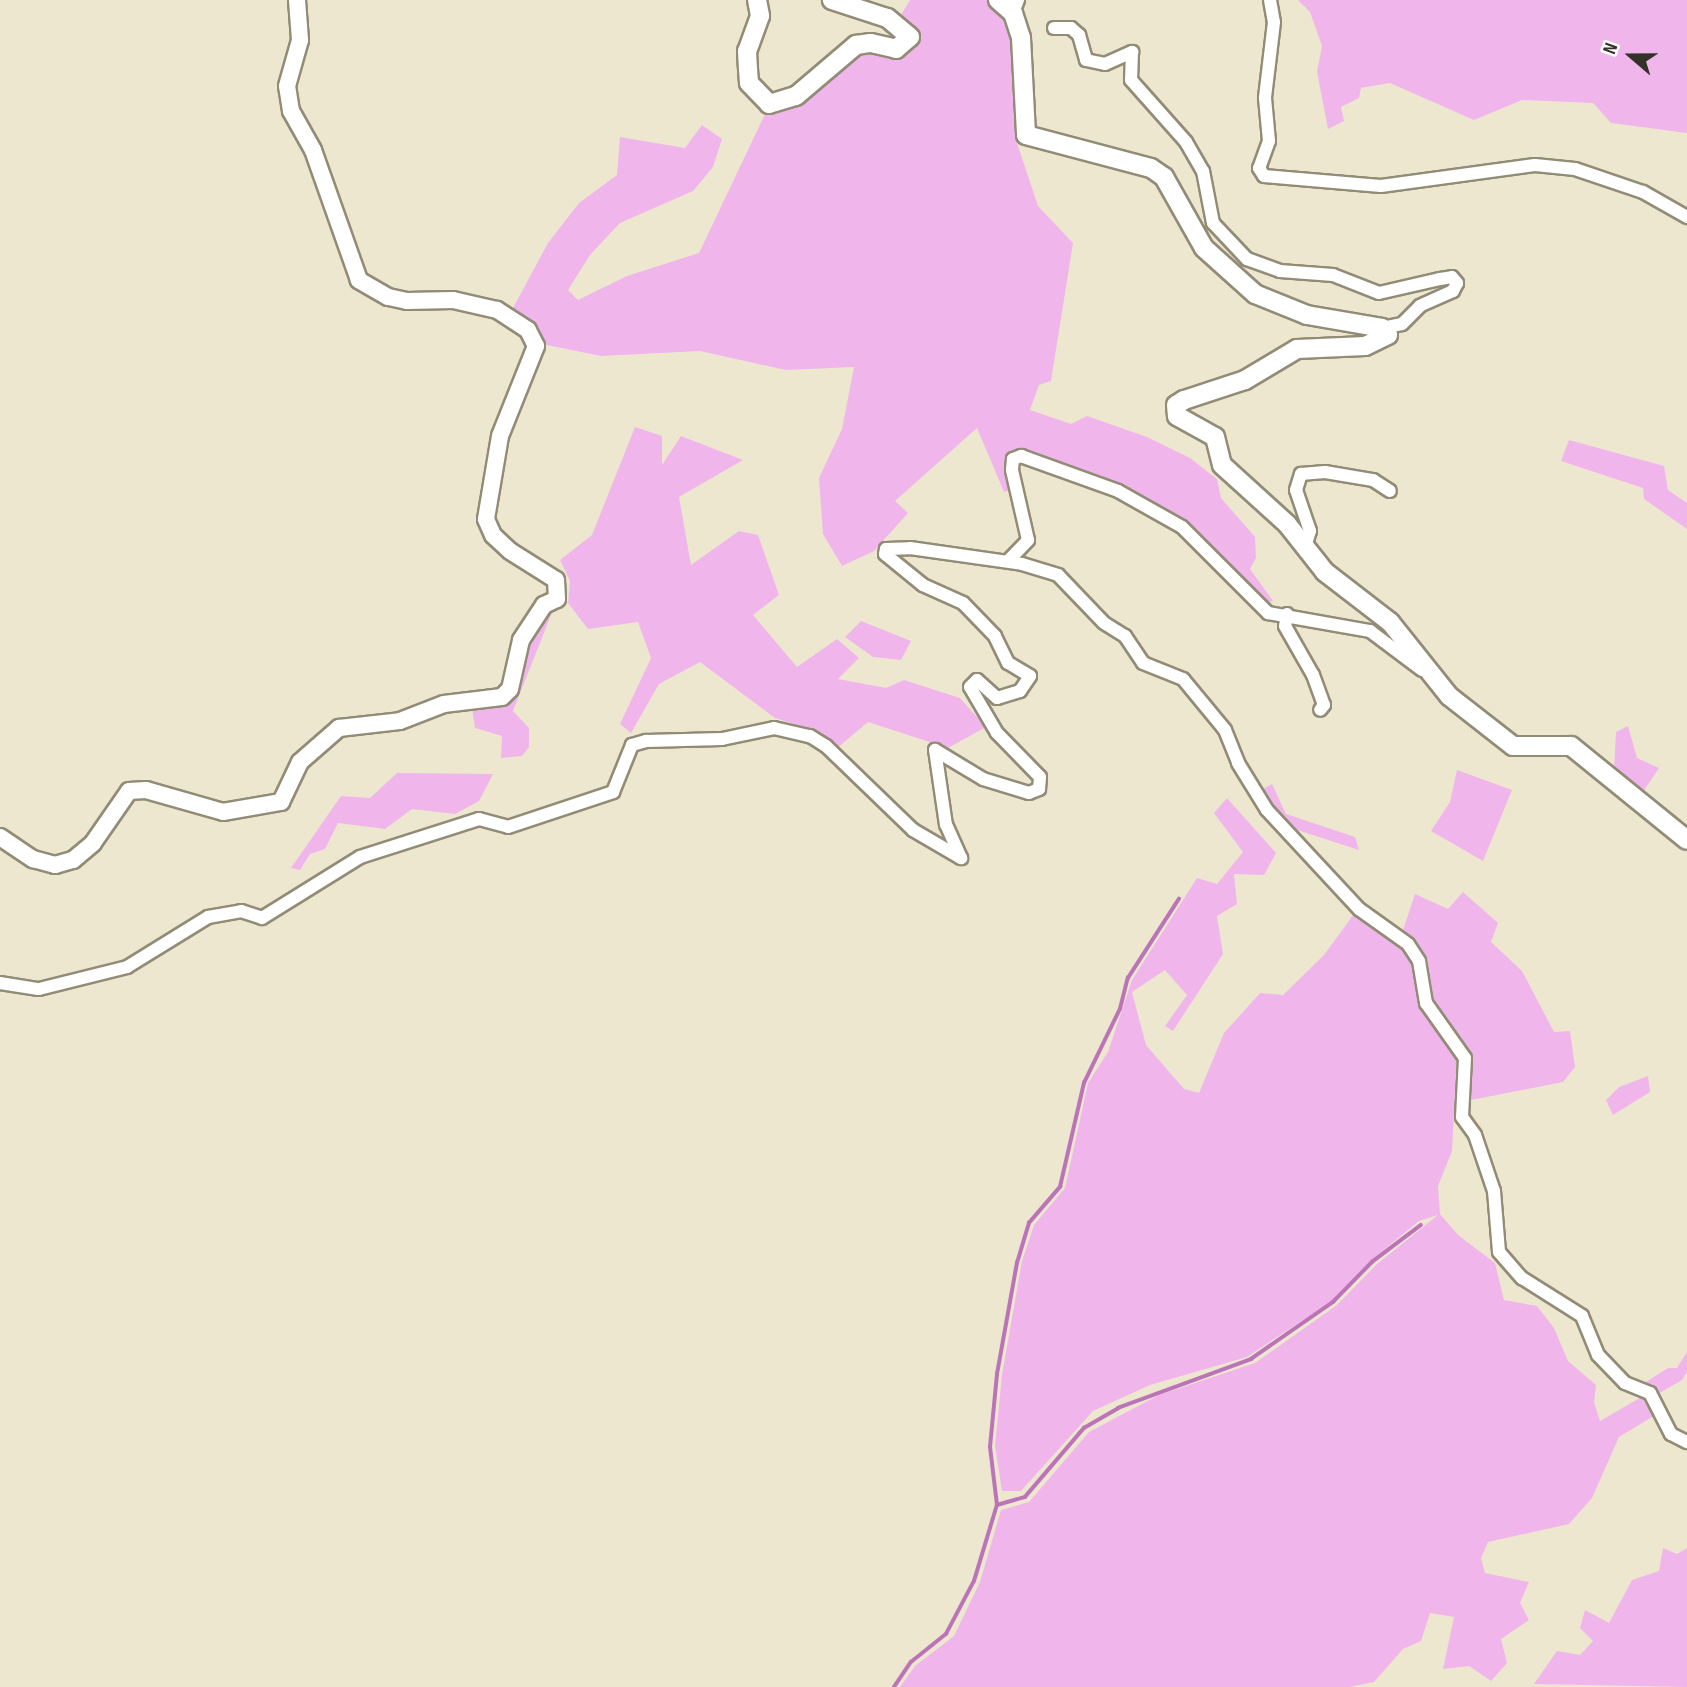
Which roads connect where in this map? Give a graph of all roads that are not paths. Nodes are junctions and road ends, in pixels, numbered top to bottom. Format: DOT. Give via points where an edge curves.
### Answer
graph roads {
  1 [pos="297,0"];
  2 [pos="757,0"];
  3 [pos="832,0"];
  4 [pos="998,0"];
  5 [pos="1270,0"];
  6 [pos="1015,6"];
  7 [pos="1054,28"];
  8 [pos="1687,218"];
  9 [pos="1382,328"];
  10 [pos="1390,491"];
  11 [pos="1305,547"];
  12 [pos="1008,561"];
  13 [pos="1287,614"];
  14 [pos="1436,680"];
  15 [pos="1320,710"];
  16 [pos="0,837"];
  17 [pos="1687,840"];
  18 [pos="0,983"];
  19 [pos="1687,1442"];
  1 -- 16 [label="street" via="300,40 287,86 291,111 313,150 359,280 388,297 453,300 497,310 528,330 536,346 500,436 486,519 501,543 556,580 557,599 544,605 521,640 510,689 502,697 444,705 400,721 339,728 300,762 281,802 223,811 146,790 129,791 93,843 73,860 55,865 33,859"];
  2 -- 3 [label="main road" via="760,16 747,51 749,83 769,104 796,96 856,45 872,43 896,49 910,37 887,18"];
  4 -- 6 [label="main road"];
  5 -- 8 [label="street" via="1274,22 1265,98 1269,141 1259,168 1264,176 1381,186 1535,165 1575,169 1643,192"];
  6 -- 9 [label="main road" via="1025,75 1026,135 1151,168 1164,177 1204,248 1255,294 1307,315"];
  7 -- 9 [label="street" via="1071,28 1079,35 1086,60 1105,64 1132,52 1131,80 1186,142 1203,170 1213,223 1247,259 1280,271 1333,275 1379,293 1452,277 1457,283 1453,291 1420,306 1402,324"];
  9 -- 11 [label="main road" via="1388,335 1379,343 1297,349 1245,380 1175,405 1177,416 1215,437 1222,465 1287,524"];
  10 -- 11 [label="street" via="1373,480 1325,472 1301,474 1296,490 1310,531"];
  11 -- 14 [label="main road" via="1325,572 1390,622"];
  12 -- 13 [label="street" via="1028,540 1012,470 1013,459 1021,456 1061,467 1140,502 1182,527 1255,604 1268,613"];
  12 -- 18 [label="street" via="910,548 887,549 885,554 923,585 963,603 995,636 1008,663 1030,676 1020,691 997,698 977,680 970,687 997,733 1040,777 1039,789 1029,793 983,779 935,750 944,816 961,858 913,830 810,736 774,728 722,739 646,741 632,745 613,792 508,827 479,819 360,857 262,918 241,911 208,917 127,967 39,989"];
  12 -- 19 [label="street" via="1058,575 1104,624 1125,636 1143,663 1183,679 1225,730 1238,763 1267,810 1364,914 1408,944 1419,961 1426,1003 1465,1058 1462,1117 1485,1156 1494,1191 1499,1252 1522,1278 1582,1316 1598,1355 1618,1378 1650,1393 1671,1434"];
  13 -- 14 [label="street" via="1370,631"];
  13 -- 15 [label="street" via="1285,626 1313,675 1324,705"];
  14 -- 17 [label="main road" via="1449,696 1513,746 1560,743 1579,751"];
}
